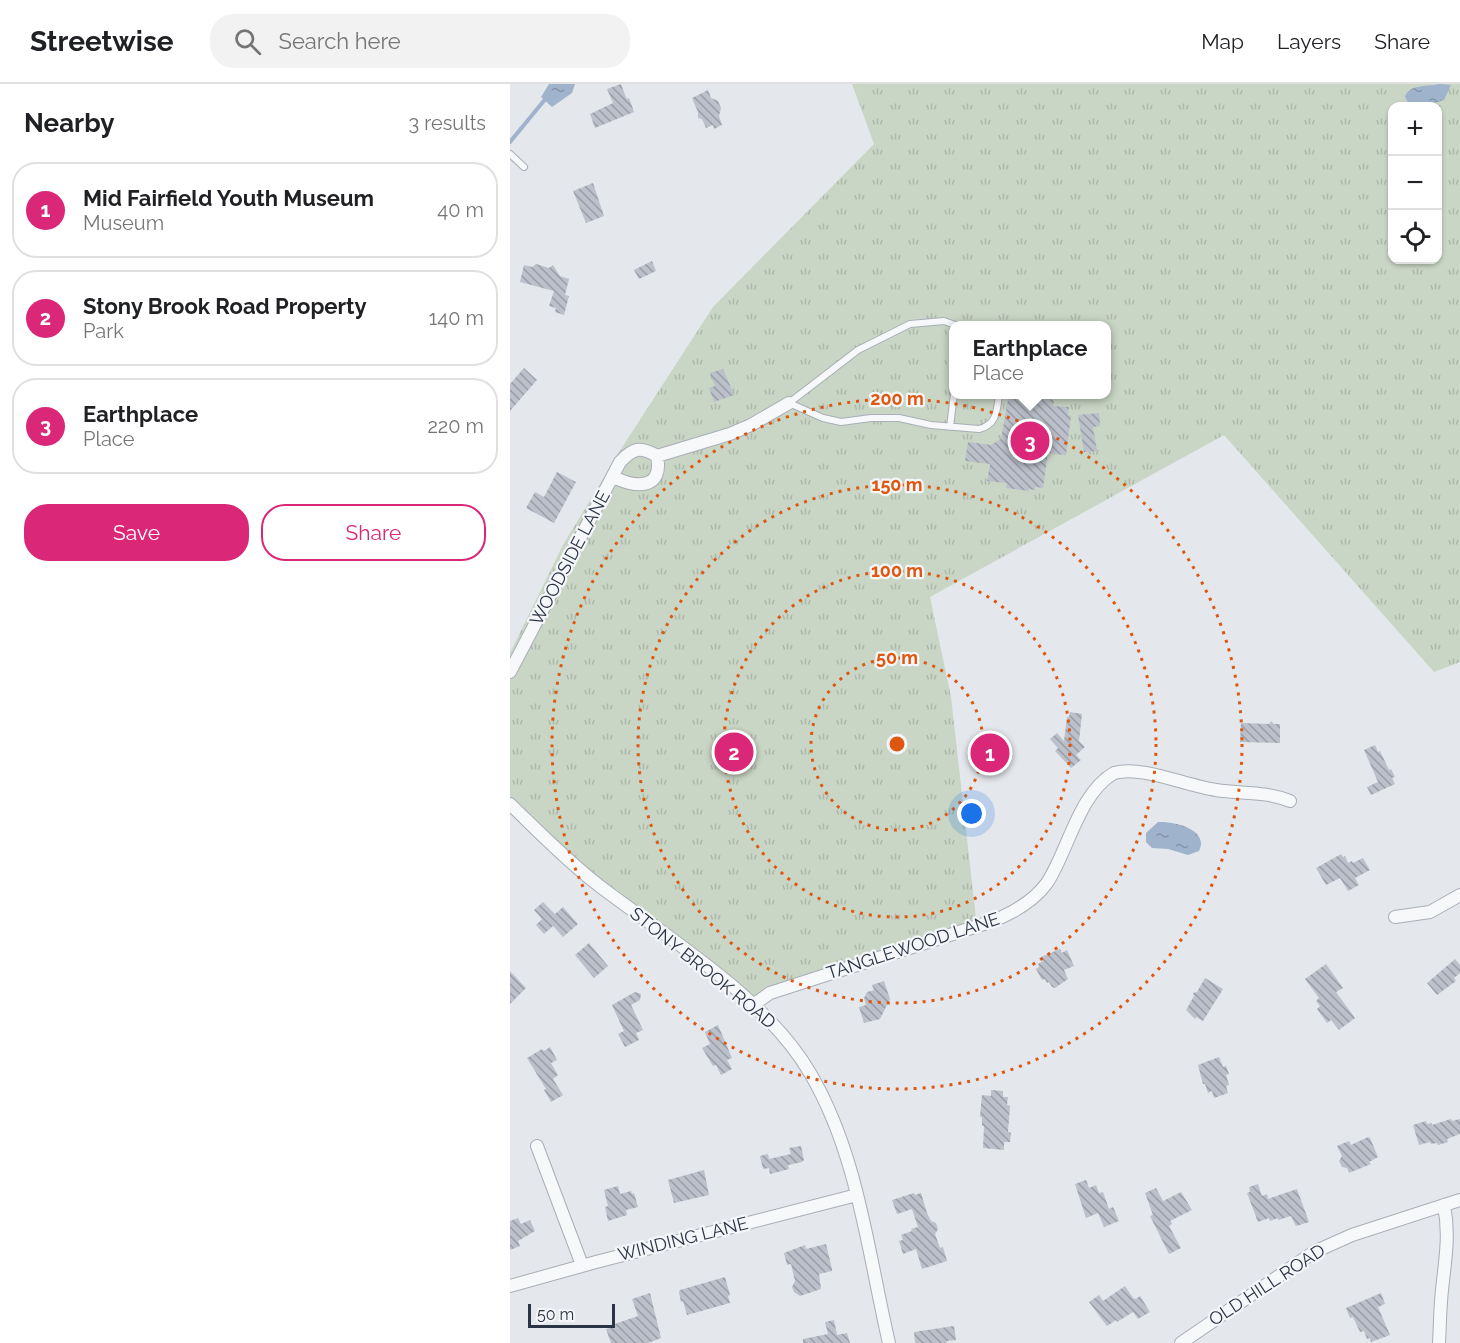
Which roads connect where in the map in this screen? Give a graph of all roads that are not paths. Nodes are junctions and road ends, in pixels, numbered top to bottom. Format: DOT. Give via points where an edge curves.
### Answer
graph roads {
  1 [pos="510,154"];
  2 [pos="524,167"];
  3 [pos="949,323"];
  4 [pos="953,399"];
  5 [pos="998,399"];
  6 [pos="789,403"];
  7 [pos="950,427"];
  8 [pos="657,456"];
  9 [pos="614,477"];
  10 [pos="510,672"];
  11 [pos="1290,801"];
  12 [pos="510,804"];
  13 [pos="1460,896"];
  14 [pos="1395,917"];
  15 [pos="753,1005"];
  16 [pos="537,1146"];
  17 [pos="857,1195"];
  18 [pos="1460,1200"];
  19 [pos="1444,1205"];
  20 [pos="582,1265"];
  21 [pos="510,1286"];
  22 [pos="889,1343"];
  23 [pos="1180,1343"];
  24 [pos="1439,1343"];
  1 -- 2 [label="lane"];
  3 -- 6 [label="lane" via="910,324 858,350"];
  4 -- 7 [label="lane"];
  5 -- 7 [label="lane" via="995,417 987,427"];
  6 -- 7 [label="lane" via="841,422 899,418"];
  6 -- 8 [label="street, WOODSIDE LANE" via="730,434"];
  8 -- 9 [label="street, WOODSIDE LANE" via="644,450 630,452 620,462"];
  8 -- 9 [label="street, WOODSIDE LANE" via="658,471 647,484 635,485"];
  9 -- 10 [label="street, WOODSIDE LANE"];
  11 -- 15 [label="street, TANGLEWOOD LANE" via="1266,794 1214,790 1138,772 1114,773 1087,802 1047,882 1024,905 990,922 770,993"];
  12 -- 15 [label="street, STONY BROOK ROAD" via="580,870"];
  13 -- 14 [label="street" via="1430,912"];
  15 -- 17 [label="street, STONY BROOK ROAD" via="780,1031 811,1074 835,1127"];
  16 -- 20 [label="street"];
  17 -- 20 [label="street, WINDING LANE"];
  17 -- 22 [label="street, STONY BROOK ROAD"];
  18 -- 19 [label="street, OLD HILL ROAD"];
  19 -- 23 [label="street, OLD HILL ROAD" via="1352,1235 1314,1252"];
  19 -- 24 [label="street" via="1448,1244"];
  20 -- 21 [label="street, WINDING LANE"];
}
